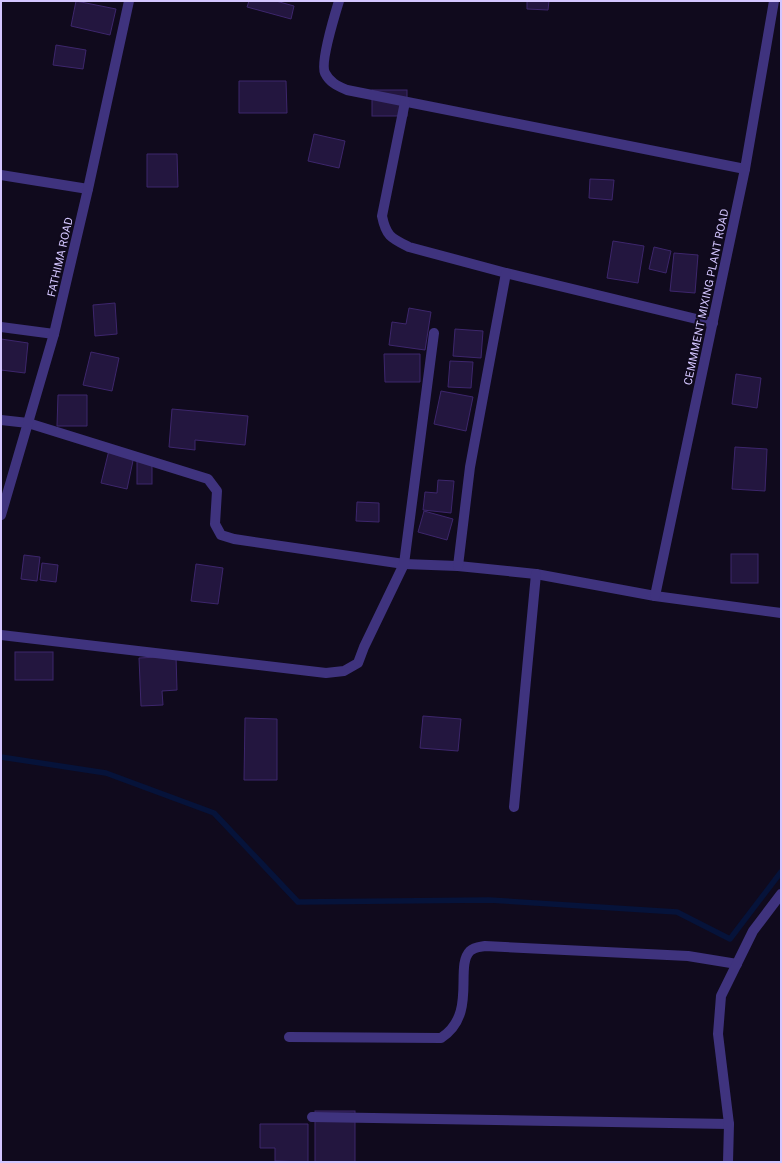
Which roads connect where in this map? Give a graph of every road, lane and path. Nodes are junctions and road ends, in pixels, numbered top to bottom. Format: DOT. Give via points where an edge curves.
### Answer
graph roads {
  1 [pos="129,1"];
  2 [pos="339,1"];
  3 [pos="774,1"];
  4 [pos="405,102"];
  5 [pos="745,168"];
  6 [pos="1,175"];
  7 [pos="88,189"];
  8 [pos="506,273"];
  9 [pos="713,323"];
  10 [pos="1,327"];
  11 [pos="434,333"];
  12 [pos="54,334"];
  13 [pos="1,420"];
  14 [pos="28,423"];
  15 [pos="1,515"];
  16 [pos="404,564"];
  17 [pos="458,566"];
  18 [pos="536,574"];
  19 [pos="655,596"];
  20 [pos="781,613"];
  21 [pos="1,635"];
  22 [pos="514,807"];
  23 [pos="781,894"];
  24 [pos="737,964"];
  25 [pos="289,1038"];
  26 [pos="312,1117"];
  27 [pos="729,1124"];
  28 [pos="728,1162"];
  1 -- 7 [label="street, FATHIMA ROAD"];
  2 -- 4 [label="street" via="326,51 324,72 332,83 347,90"];
  3 -- 5 [label="street, CEMMMENT MIXING PLANT ROAD"];
  4 -- 5 [label="street"];
  4 -- 8 [label="street" via="382,216 385,230 409,247"];
  5 -- 9 [label="street, CEMMMENT MIXING PLANT ROAD"];
  6 -- 7 [label="street"];
  7 -- 12 [label="street, FATHIMA ROAD"];
  8 -- 9 [label="street"];
  8 -- 17 [label="street" via="470,466"];
  9 -- 19 [label="street, CEMMMENT MIXING PLANT ROAD"];
  10 -- 12 [label="street"];
  11 -- 16 [label="street"];
  12 -- 14 [label="street, FATHIMA ROAD"];
  13 -- 14 [label="street"];
  14 -- 15 [label="street, FATHIMA ROAD"];
  14 -- 16 [label="street" via="208,479 217,491 215,524 221,535"];
  16 -- 17 [label="street"];
  16 -- 21 [label="street" via="358,662 344,671 326,673"];
  17 -- 18 [label="street"];
  18 -- 19 [label="street"];
  18 -- 22 [label="street"];
  19 -- 20 [label="street"];
  23 -- 24 [label="street" via="753,931"];
  24 -- 25 [label="street" via="688,956 484,946 469,952 459,1018 449,1033 441,1038"];
  24 -- 27 [label="street" via="721,996 718,1034"];
  26 -- 27 [label="street"];
  27 -- 28 [label="street"];
}
